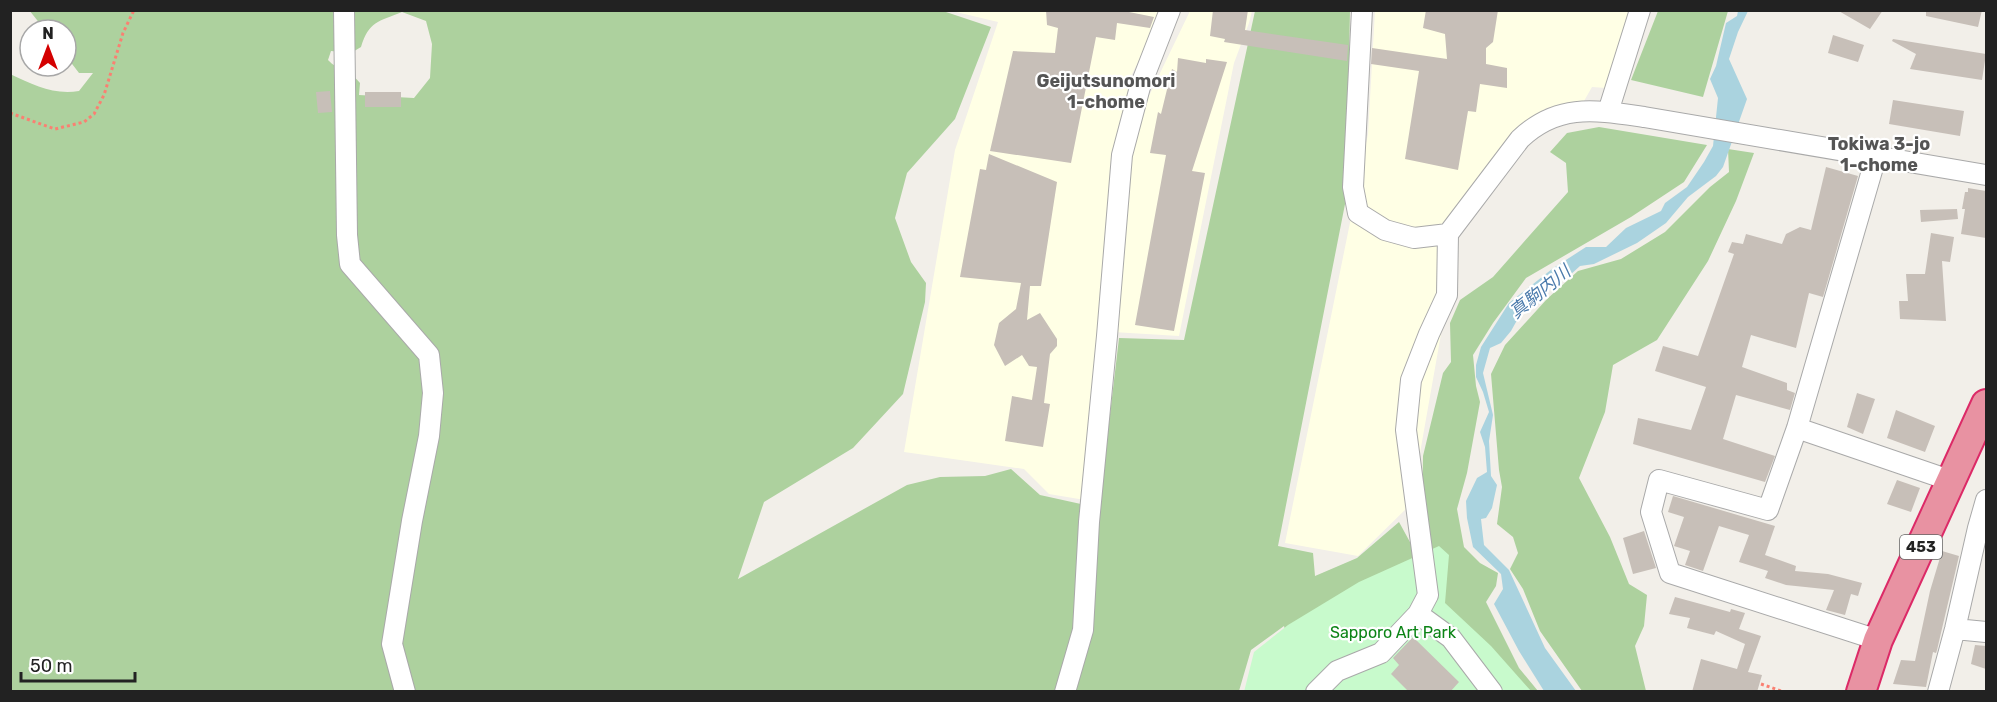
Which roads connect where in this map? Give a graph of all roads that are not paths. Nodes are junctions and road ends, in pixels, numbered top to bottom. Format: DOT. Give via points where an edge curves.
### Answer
graph roads {
  1 [pos="344,10"];
  2 [pos="1170,10"];
  3 [pos="1362,10"];
  4 [pos="1640,10"];
  5 [pos="1608,112"];
  6 [pos="1876,157"];
  7 [pos="1986,175"];
  8 [pos="1448,234"];
  9 [pos="1986,404"];
  10 [pos="1797,428"];
  11 [pos="1952,481"];
  12 [pos="1986,500"];
  13 [pos="1982,529"];
  14 [pos="1418,614"];
  15 [pos="1955,629"];
  16 [pos="1986,632"];
  17 [pos="1878,640"];
  18 [pos="405,692"];
  19 [pos="1065,692"];
  20 [pos="1316,692"];
  21 [pos="1492,692"];
  22 [pos="1861,692"];
  23 [pos="1938,692"];
  1 -- 18 [label="street" via="350,264 429,355 434,393 392,644"];
  2 -- 19 [label="street" via="1140,87 1122,155 1083,630"];
  3 -- 8 [label="street" via="1353,187 1358,213 1385,230 1414,238"];
  4 -- 5 [label="street"];
  5 -- 6 [label="street"];
  5 -- 8 [label="street" via="1570,112 1533,127"];
  6 -- 7 [label="street"];
  6 -- 10 [label="street"];
  8 -- 14 [label="street" via="1447,295 1411,380 1406,430 1428,595"];
  9 -- 11 [label="highway, 453"];
  10 -- 11 [label="street"];
  10 -- 17 [label="street" via="1768,510 1659,480 1651,512 1670,573"];
  11 -- 17 [label="highway, 453"];
  12 -- 13 [label="street"];
  13 -- 15 [label="street"];
  14 -- 20 [label="street" via="1381,653 1337,671"];
  14 -- 21 [label="street" via="1451,638"];
  15 -- 16 [label="street"];
  15 -- 23 [label="street"];
  17 -- 22 [label="highway, 453"];
}
